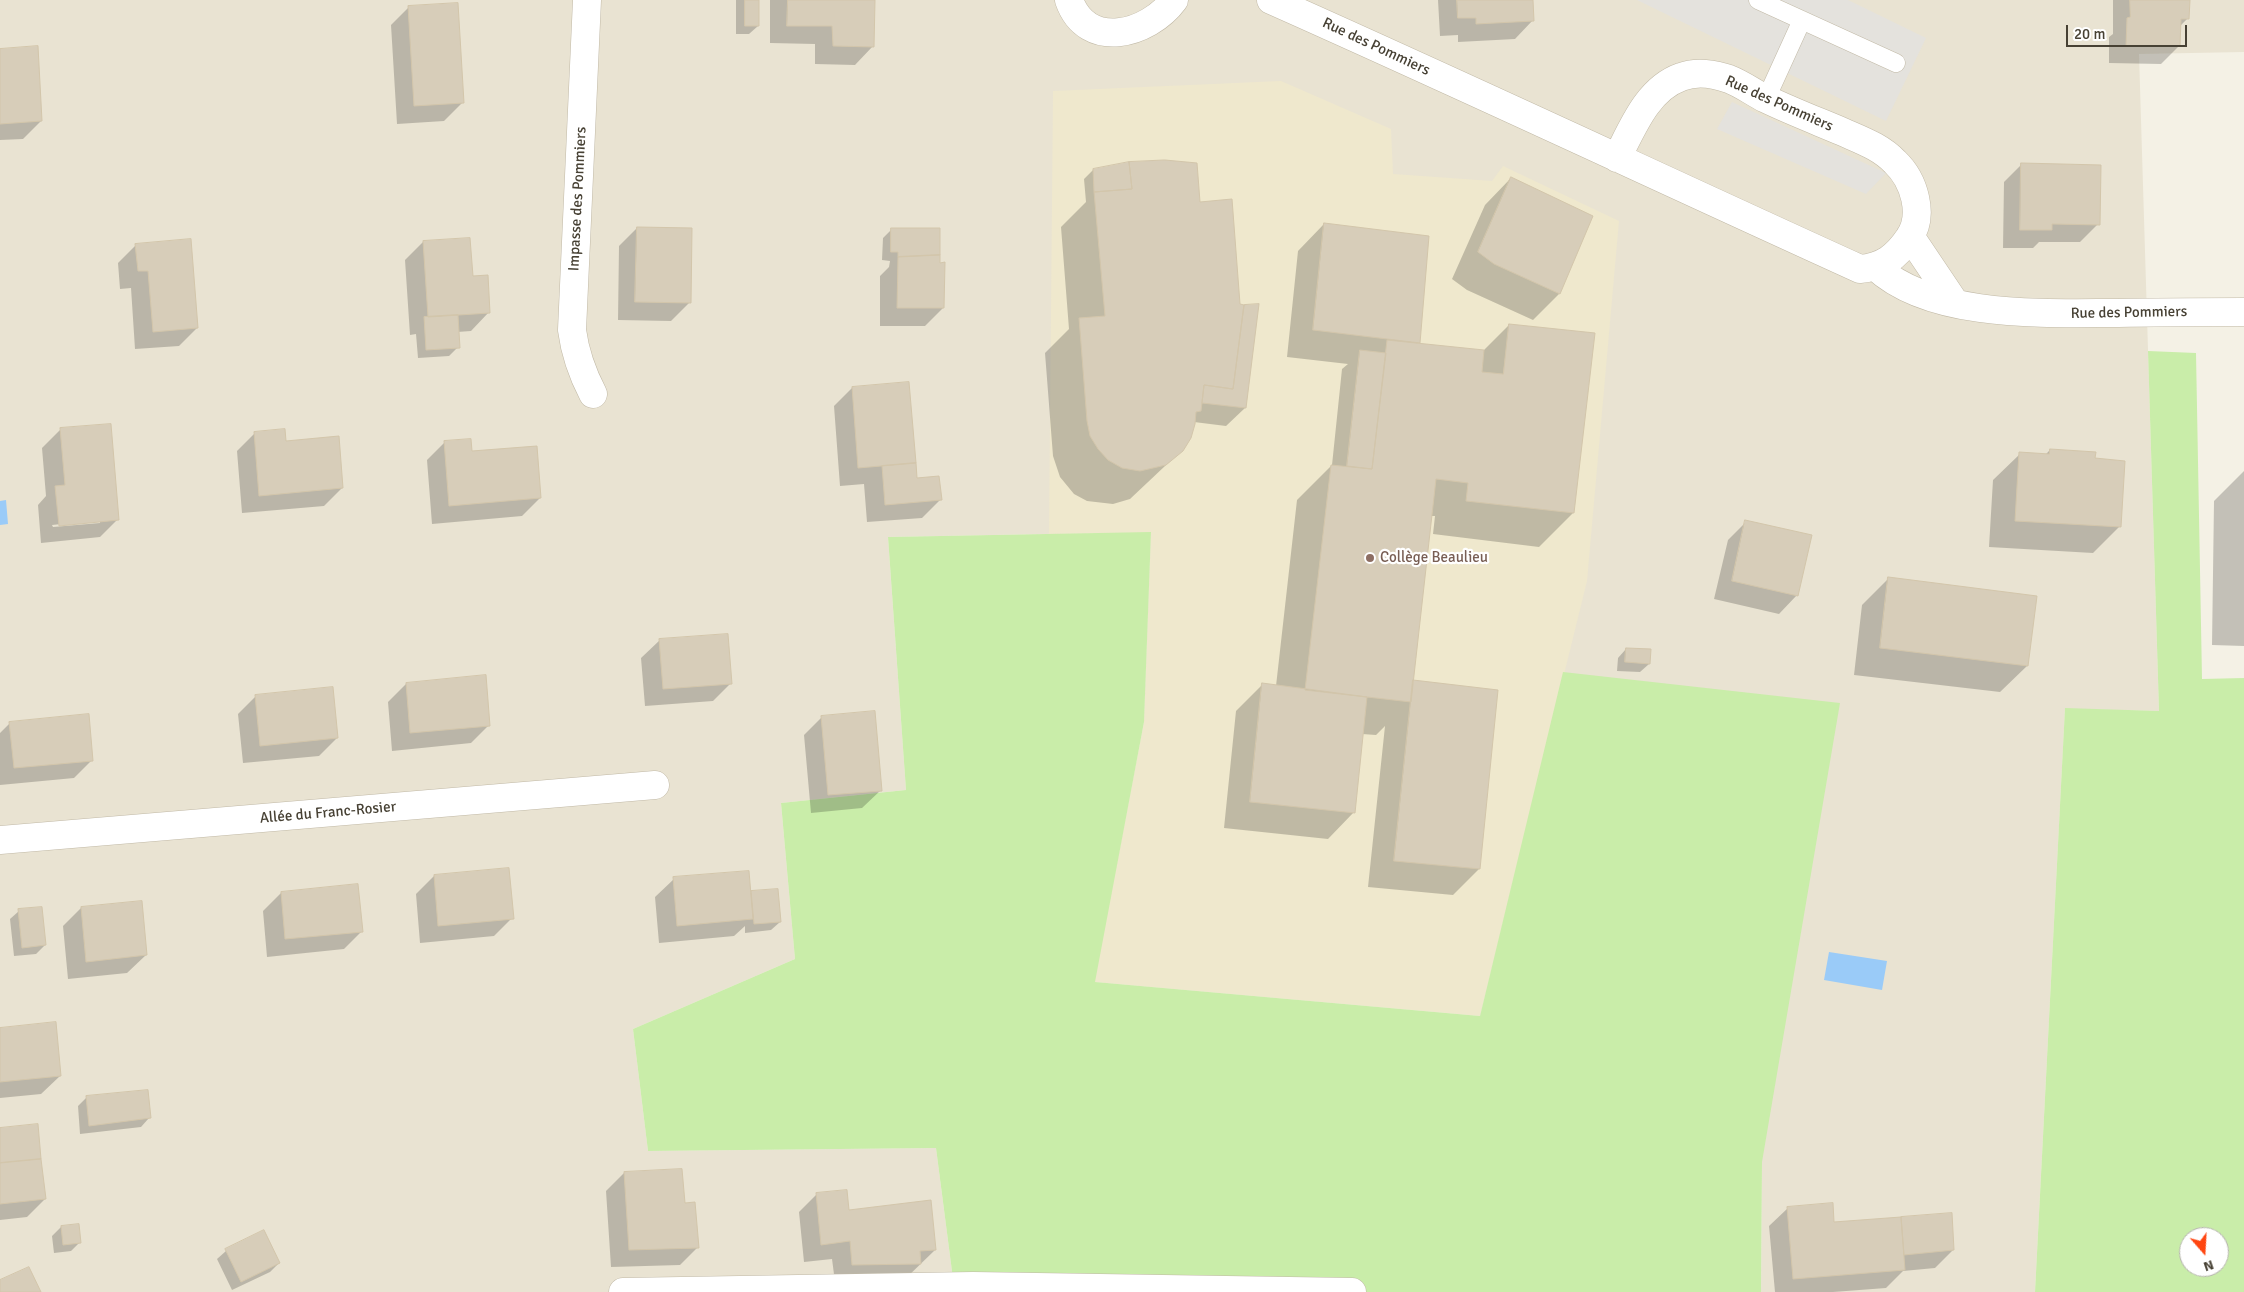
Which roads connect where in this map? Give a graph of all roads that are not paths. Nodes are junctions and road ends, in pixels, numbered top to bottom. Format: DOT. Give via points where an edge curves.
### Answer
graph roads {
  1 [pos="587,0"];
  2 [pos="1069,0"];
  3 [pos="1174,0"];
  4 [pos="1272,0"];
  5 [pos="1758,0"];
  6 [pos="1802,20"];
  7 [pos="1896,63"];
  8 [pos="1766,99"];
  9 [pos="1617,158"];
  10 [pos="1910,236"];
  11 [pos="1876,268"];
  12 [pos="1955,303"];
  13 [pos="2244,312"];
  14 [pos="593,394"];
  15 [pos="655,785"];
  16 [pos="0,840"];
  17 [pos="623,1292"];
  18 [pos="1352,1292"];
  1 -- 14 [label="street, Impasse des Pommiers" via="572,330 578,361"];
  2 -- 3 [label="street" via="1083,21 1098,31 1121,33 1141,28 1169,8"];
  4 -- 9 [label="street, Rue des Pommiers"];
  5 -- 6 [label="lane"];
  6 -- 7 [label="lane"];
  6 -- 8 [label="lane"];
  8 -- 9 [label="street, Rue des Pommiers" via="1729,79 1701,73 1681,77 1663,88 1641,111"];
  8 -- 10 [label="street, Rue des Pommiers" via="1877,147 1896,162 1915,194 1916,211"];
  9 -- 11 [label="street, Rue des Pommiers" via="1860,269"];
  10 -- 11 [label="street, Rue des Pommiers" via="1897,254"];
  10 -- 12 [label="street"];
  11 -- 12 [label="street, Rue des Pommiers" via="1898,284"];
  12 -- 13 [label="street, Rue des Pommiers" via="2043,313"];
  15 -- 16 [label="street, Allée du Franc-Rosier"];
  17 -- 18 [label="street" via="973,1286"];
}
